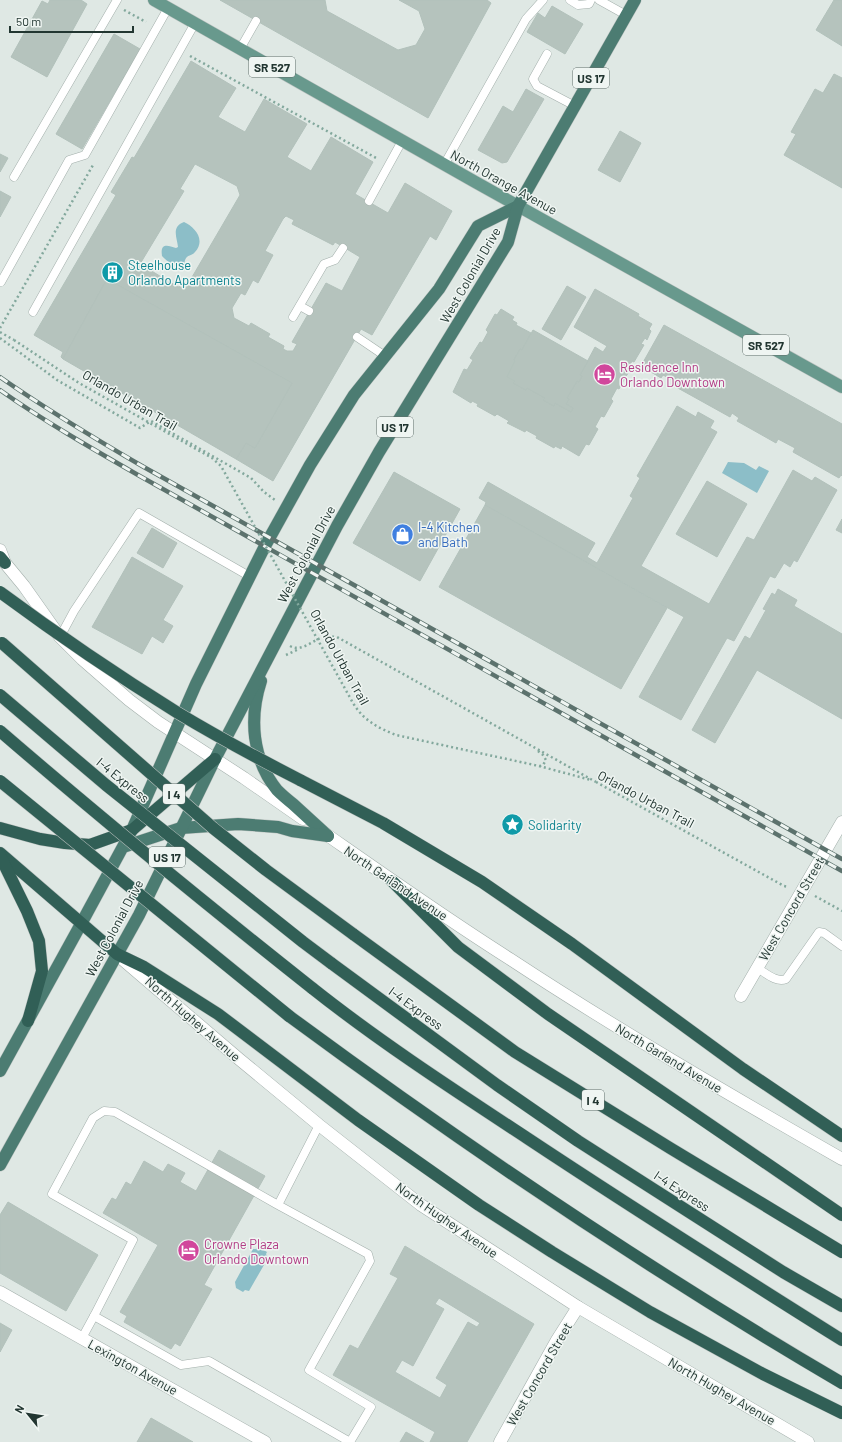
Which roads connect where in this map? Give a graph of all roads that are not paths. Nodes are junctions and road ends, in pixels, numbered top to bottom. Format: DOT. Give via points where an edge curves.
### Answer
graph roads {
  1 [pos="154,0"];
  2 [pos="543,0"];
  3 [pos="570,0"];
  4 [pos="591,0"];
  5 [pos="599,0"];
  6 [pos="635,0"];
  7 [pos="116,2"];
  8 [pos="168,8"];
  9 [pos="626,15"];
  10 [pos="256,20"];
  11 [pos="195,23"];
  12 [pos="240,49"];
  13 [pos="547,54"];
  14 [pos="575,106"];
  15 [pos="402,141"];
  16 [pos="444,165"];
  17 [pos="14,177"];
  18 [pos="369,201"];
  19 [pos="518,206"];
  20 [pos="343,248"];
  21 [pos="1,282"];
  22 [pos="300,306"];
  23 [pos="310,311"];
  24 [pos="33,312"];
  25 [pos="293,317"];
  26 [pos="357,337"];
  27 [pos="385,356"];
  28 [pos="842,387"];
  29 [pos="0,550"];
  30 [pos="3,560"];
  31 [pos="249,576"];
  32 [pos="0,592"];
  33 [pos="60,637"];
  34 [pos="1,642"];
  35 [pos="271,650"];
  36 [pos="0,695"];
  37 [pos="0,731"];
  38 [pos="174,732"];
  39 [pos="215,759"];
  40 [pos="0,781"];
  41 [pos="842,822"];
  42 [pos="0,828"];
  43 [pos="181,828"];
  44 [pos="132,830"];
  45 [pos="328,836"];
  46 [pos="123,847"];
  47 [pos="0,855"];
  48 [pos="392,881"];
  49 [pos="81,924"];
  50 [pos="842,946"];
  51 [pos="117,954"];
  52 [pos="758,968"];
  53 [pos="741,996"];
  54 [pos="28,1021"];
  55 [pos="0,1071"];
  56 [pos="319,1125"];
  57 [pos="842,1136"];
  58 [pos="842,1160"];
  59 [pos="0,1165"];
  60 [pos="280,1206"];
  61 [pos="842,1215"];
  62 [pos="842,1252"];
  63 [pos="0,1292"];
  64 [pos="578,1306"];
  65 [pos="842,1306"];
  66 [pos="94,1316"];
  67 [pos="82,1338"];
  68 [pos="842,1340"];
  69 [pos="842,1383"];
  70 [pos="842,1414"];
  71 [pos="265,1442"];
  72 [pos="350,1442"];
  73 [pos="500,1442"];
  74 [pos="808,1442"];
  1 -- 8 [label="main road, North Orange Avenue / SR 527"];
  2 -- 16 [label="lane" via="526,19"];
  3 -- 4 [label="lane" via="578,5 589,4"];
  5 -- 9 [label="lane"];
  6 -- 9 [label="highway, US 17"];
  7 -- 17 [label="lane"];
  8 -- 11 [label="main road, North Orange Avenue / SR 527"];
  8 -- 21 [label="lane" via="85,155 70,160"];
  9 -- 14 [label="highway, US 17"];
  10 -- 12 [label="lane"];
  11 -- 12 [label="main road, North Orange Avenue / SR 527"];
  11 -- 24 [label="lane"];
  12 -- 15 [label="main road, North Orange Avenue / SR 527"];
  13 -- 14 [label="lane" via="534,79 535,83"];
  14 -- 19 [label="highway, US 17"];
  15 -- 16 [label="main road, North Orange Avenue / SR 527"];
  15 -- 18 [label="lane"];
  16 -- 19 [label="main road, North Orange Avenue / SR 527"];
  19 -- 27 [label="highway, West Colonial Drive" via="478,226 439,289"];
  19 -- 28 [label="main road, North Orange Avenue / SR 527"];
  19 -- 35 [label="highway, West Colonial Drive / US 17" via="508,242 366,474"];
  20 -- 22 [label="lane" via="335,260 324,264"];
  22 -- 23 [label="lane"];
  22 -- 25 [label="lane"];
  26 -- 27 [label="lane"];
  27 -- 31 [label="highway, West Colonial Drive" via="354,395 323,444"];
  29 -- 30 [label="street, North Garland Avenue"];
  30 -- 33 [label="street, North Garland Avenue"];
  31 -- 33 [label="lane" via="139,513 74,611"];
  31 -- 38 [label="highway, West Colonial Drive"];
  32 -- 57 [label="highway, bridge" via="124,679 213,733 389,827 482,882 572,944 743,1069"];
  33 -- 38 [label="street, North Garland Avenue" via="129,700"];
  34 -- 62 [label="highway, I 4, bridge" via="213,828 353,934 516,1052"];
  35 -- 39 [label="highway, West Colonial Drive / US 17"];
  35 -- 45 [label="highway" via="255,704 253,728 256,747 277,790"];
  36 -- 65 [label="highway, I-4 Express, bridge" via="106,785 303,942 497,1085 578,1141 783,1272"];
  37 -- 68 [label="highway, bridge" via="240,931 348,1016 471,1101 634,1208"];
  38 -- 39 [label="street, North Garland Avenue"];
  38 -- 44 [label="highway, West Colonial Drive"];
  39 -- 43 [label="highway, West Colonial Drive / US 17"];
  39 -- 44 [label="highway"];
  39 -- 45 [label="street, North Garland Avenue"];
  40 -- 69 [label="highway, bridge" via="289,1016 416,1109 641,1260"];
  41 -- 52 [label="street, West Concord Street"];
  42 -- 44 [label="highway" via="65,844 90,845"];
  43 -- 45 [label="highway" via="262,825"];
  43 -- 46 [label="highway"];
  43 -- 51 [label="highway, West Colonial Drive / US 17"];
  44 -- 46 [label="highway, West Colonial Drive"];
  45 -- 48 [label="street, North Garland Avenue"];
  46 -- 49 [label="highway, West Colonial Drive"];
  47 -- 49 [label="highway"];
  47 -- 54 [label="highway" via="39,941 42,971"];
  48 -- 58 [label="street, North Garland Avenue" via="643,1044"];
  48 -- 61 [label="highway" via="458,947 548,1014"];
  49 -- 51 [label="highway"];
  49 -- 54 [label="highway, West Colonial Drive"];
  50 -- 52 [label="lane" via="819,932 786,979 776,979"];
  51 -- 56 [label="street, North Hughey Avenue"];
  51 -- 59 [label="highway, West Colonial Drive / US 17"];
  51 -- 70 [label="highway" via="144,967 218,1014 381,1136 510,1225 678,1327"];
  52 -- 53 [label="street, West Concord Street"];
  54 -- 55 [label="highway, West Colonial Drive"];
  56 -- 60 [label="lane"];
  56 -- 64 [label="street, North Hughey Avenue" via="421,1205"];
  60 -- 66 [label="lane" via="115,1112 104,1111 94,1118 52,1194 133,1240"];
  60 -- 72 [label="lane" via="368,1254 370,1261 309,1370 371,1407"];
  63 -- 67 [label="street, Lexington Avenue"];
  64 -- 73 [label="street, West Concord Street"];
  64 -- 74 [label="street, North Hughey Avenue"];
  66 -- 67 [label="lane"];
  66 -- 72 [label="lane" via="181,1365 209,1362"];
  67 -- 71 [label="street, Lexington Avenue"];
}
